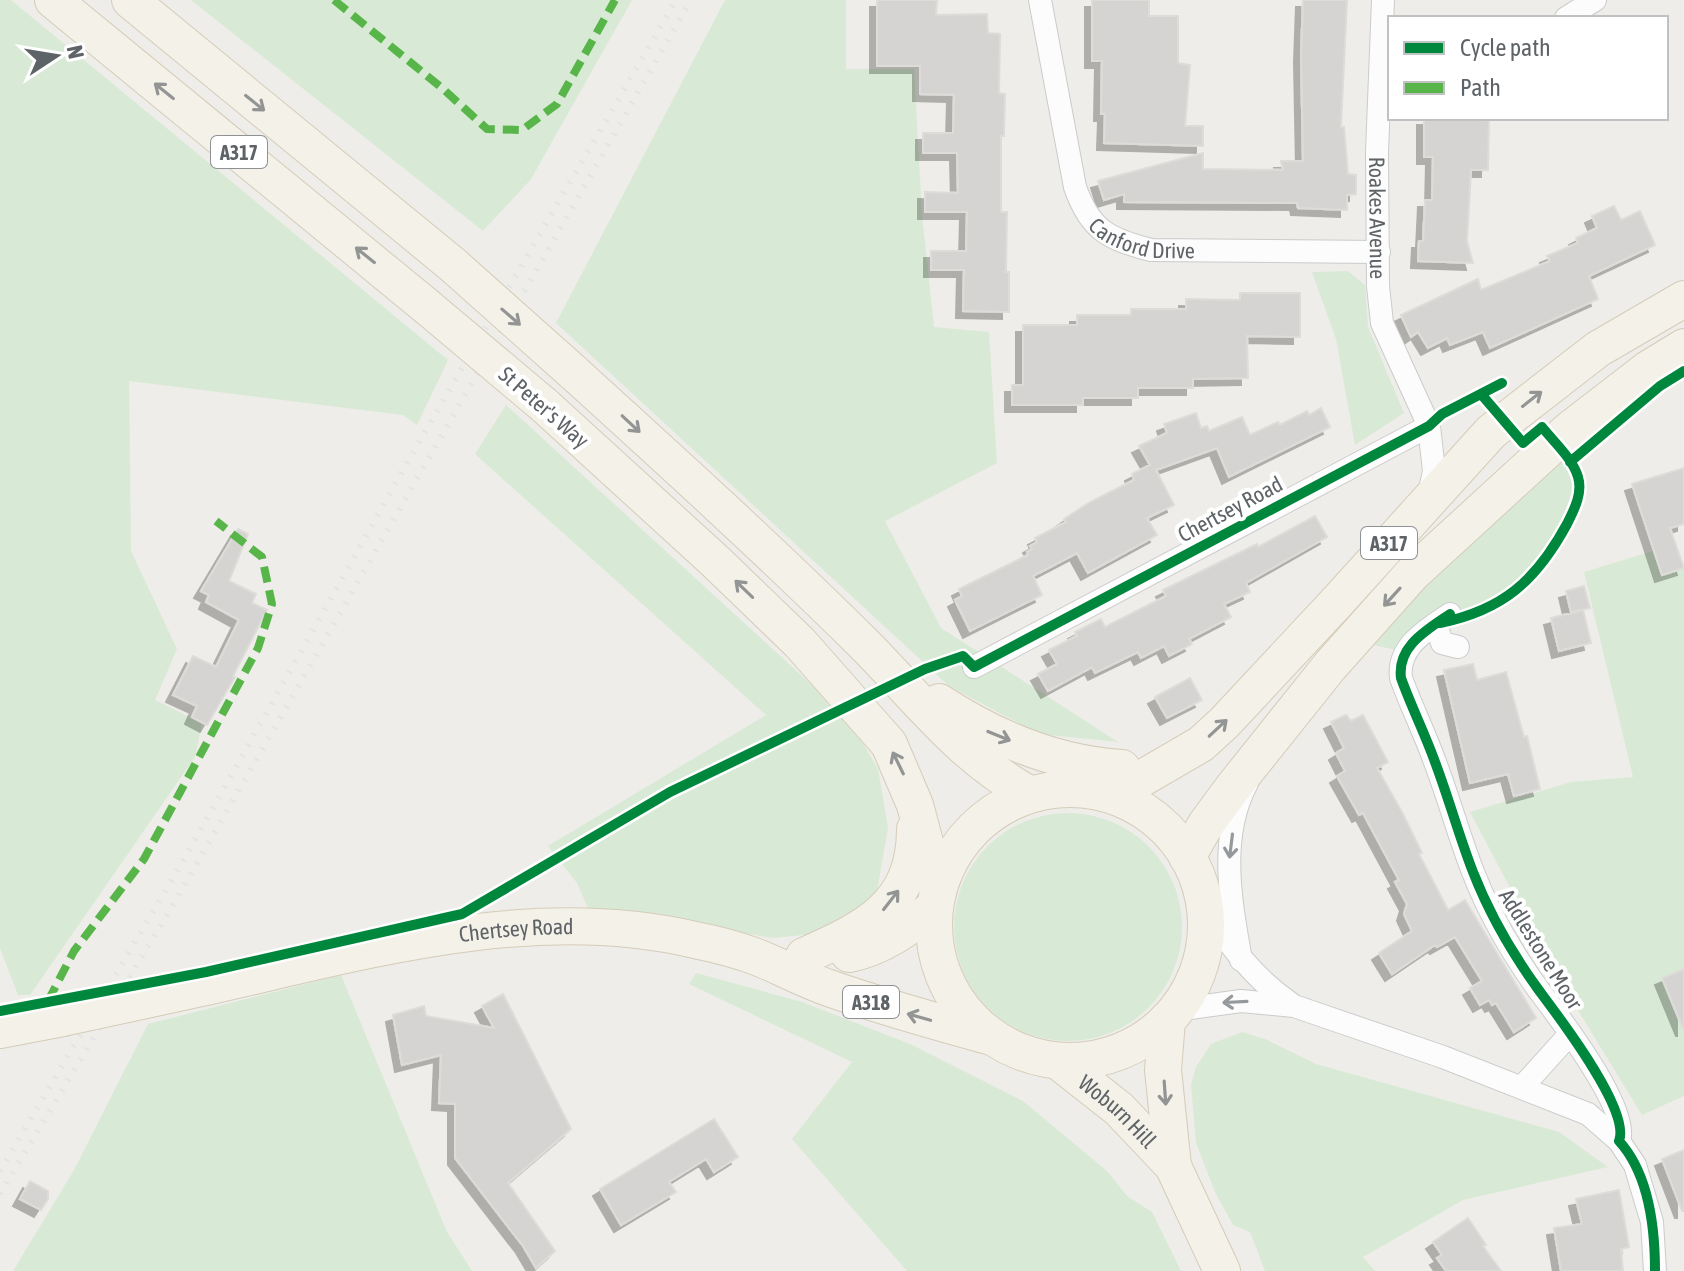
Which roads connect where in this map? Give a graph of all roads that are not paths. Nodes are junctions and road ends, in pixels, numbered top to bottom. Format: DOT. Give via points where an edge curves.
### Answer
graph roads {
  1 [pos="53,0"];
  2 [pos="130,0"];
  3 [pos="1040,0"];
  4 [pos="1595,0"];
  5 [pos="1385,15"];
  6 [pos="1569,16"];
  7 [pos="1379,252"];
  8 [pos="1684,299"];
  9 [pos="1684,347"];
  10 [pos="1429,426"];
  11 [pos="1463,461"];
  12 [pos="1427,500"];
  13 [pos="1468,523"];
  14 [pos="865,645"];
  15 [pos="1458,647"];
  16 [pos="974,667"];
  17 [pos="1267,747"];
  18 [pos="1168,765"];
  19 [pos="1102,792"];
  20 [pos="1029,794"];
  21 [pos="915,805"];
  22 [pos="1187,857"];
  23 [pos="936,899"];
  24 [pos="1205,909"];
  25 [pos="752,955"];
  26 [pos="804,956"];
  27 [pos="1241,960"];
  28 [pos="1294,1006"];
  29 [pos="1172,1015"];
  30 [pos="0,1030"];
  31 [pos="1570,1034"];
  32 [pos="994,1037"];
  33 [pos="1058,1061"];
  34 [pos="1522,1087"];
  35 [pos="1619,1141"];
  36 [pos="1173,1166"];
  37 [pos="1222,1271"];
  38 [pos="1655,1271"];
  21 -- 1 [label="main road, St Peter's Way / A317, one-way, bridge" via="889,744 800,643 715,561 544,405"];
  2 -- 14 [label="main road, St Peter's Way / A317, one-way, bridge" via="453,265"];
  3 -- 7 [label="street, Canford Drive" via="1075,187 1083,210 1099,229 1119,242 1151,250"];
  4 -- 6 [label="street"];
  5 -- 7 [label="street, Roakes Avenue" via="1377,152"];
  7 -- 10 [label="street, Roakes Avenue" via="1382,323"];
  11 -- 8 [label="main road, A317, one-way" via="1570,369"];
  9 -- 13 [label="main road, A317" via="1569,430"];
  10 -- 11 [label="street, Roakes Avenue"];
  10 -- 12 [label="street, Roakes Avenue" via="1434,471"];
  10 -- 16 [label="street, Chertsey Road"];
  11 -- 12 [label="main road, A317"];
  11 -- 13 [label="main road"];
  18 -- 12 [label="main road, A317, one-way" via="1224,723"];
  13 -- 17 [label="main road, A317, one-way" via="1412,574"];
  14 -- 18 [label="main road, one-way" via="966,720 1026,747 1080,765"];
  14 -- 20 [label="main road, St Peter's Way / A317" via="942,729 1003,780"];
  15 -- 31 [label="street, Addlestone Moor" via="1442,643 1443,619 1405,652 1401,678 1491,913"];
  17 -- 22 [label="main road, A317" via="1206,824"];
  17 -- 27 [label="street, one-way" via="1243,790 1229,863"];
  18 -- 19 [label="main road, A317"];
  19 -- 20 [label="main road" via="1077,788"];
  19 -- 22 [label="main road" via="1159,821"];
  20 -- 23 [label="main road" via="971,831 945,869"];
  21 -- 23 [label="main road, St Peter's Way / A317"];
  26 -- 21 [label="main road, one-way" via="855,933 899,891 910,870"];
  22 -- 24 [label="main road"];
  23 -- 26 [label="main road, Chertsey Road / A318" via="901,932 858,953"];
  23 -- 32 [label="main road" via="934,937 940,966 952,994"];
  24 -- 27 [label="street, Addlestone Moor"];
  24 -- 29 [label="main road" via="1201,963"];
  25 -- 26 [label="main road, Chertsey Road / A318"];
  25 -- 30 [label="main road, Chertsey Road / A318, bridge" via="644,930 563,925 432,937"];
  32 -- 25 [label="main road, Chertsey Road / A318, one-way" via="882,1006"];
  27 -- 28 [label="street, Addlestone Moor"];
  28 -- 29 [label="street, Addlestone Moor, one-way" via="1241,1001"];
  28 -- 34 [label="street, Addlestone Moor"];
  29 -- 33 [label="main road" via="1149,1036 1106,1056"];
  29 -- 36 [label="main road, Woburn Hill, one-way" via="1163,1070"];
  31 -- 34 [label="street, Addlestone Moor"];
  31 -- 35 [label="street, Addlestone Moor" via="1608,1094 1621,1126"];
  32 -- 33 [label="main road" via="1025,1053"];
  33 -- 36 [label="main road, Woburn Hill" via="1119,1109"];
  34 -- 35 [label="street, Addlestone Moor" via="1588,1114"];
  35 -- 38 [label="street, Addlestone Moor" via="1646,1194"];
  36 -- 37 [label="main road, Woburn Hill"];
}
